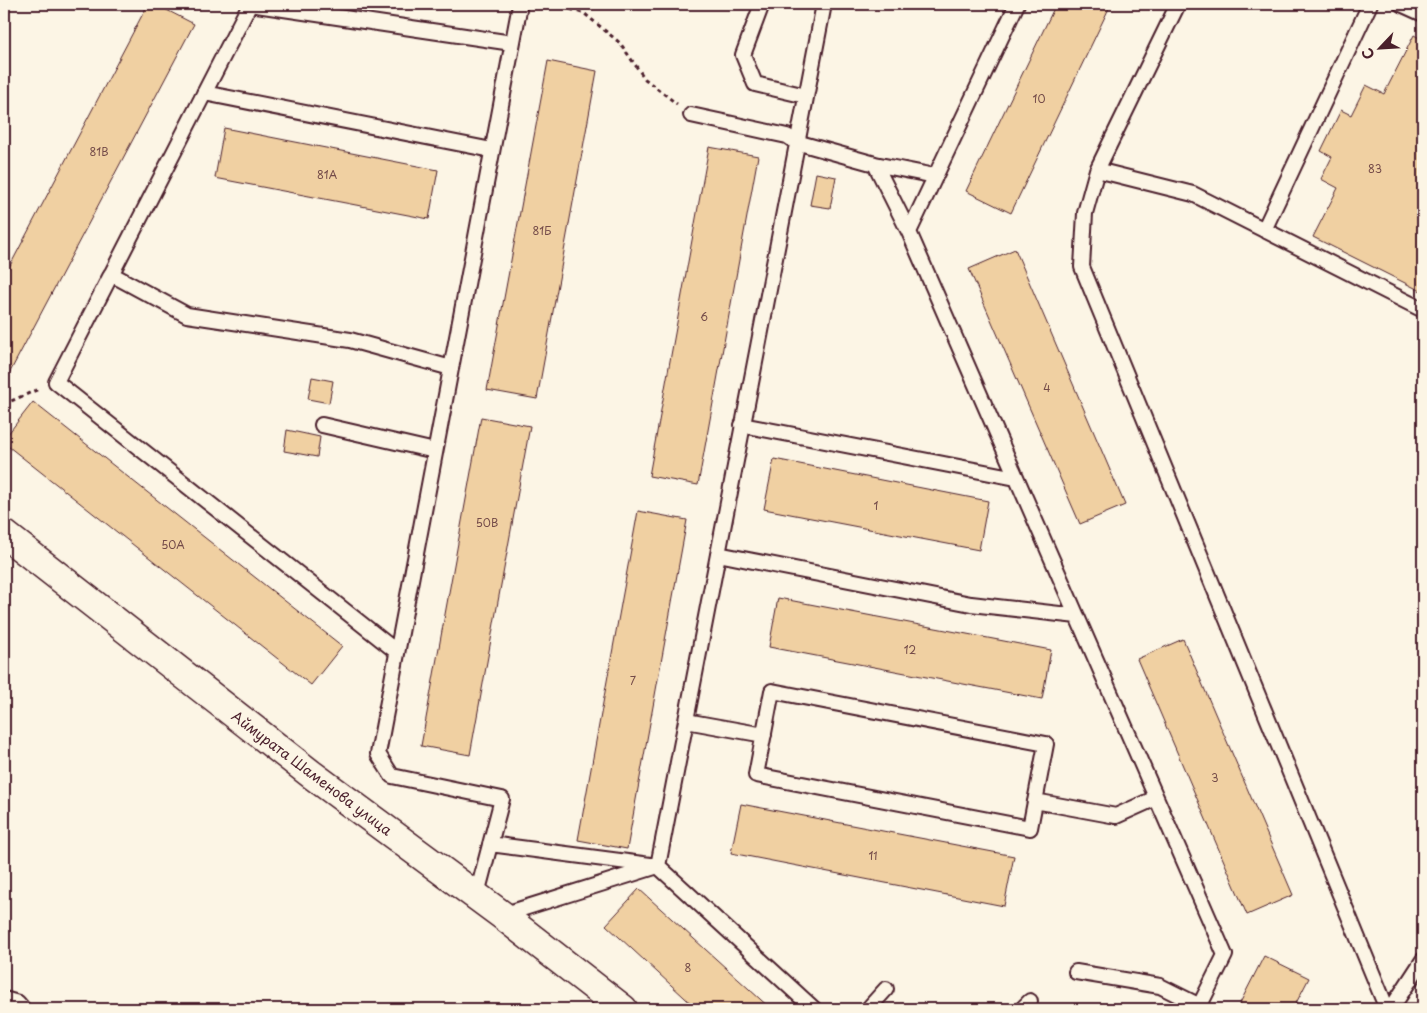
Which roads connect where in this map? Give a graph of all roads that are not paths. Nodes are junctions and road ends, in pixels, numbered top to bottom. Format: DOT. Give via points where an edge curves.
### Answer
graph roads {
  1 [pos="250,4"];
  2 [pos="762,4"];
  3 [pos="824,4"];
  4 [pos="1017,4"];
  5 [pos="1178,4"];
  6 [pos="1370,4"];
  7 [pos="1401,4"];
  8 [pos="518,10"];
  9 [pos="1423,14"];
  10 [pos="512,42"];
  11 [pos="204,94"];
  12 [pos="806,96"];
  13 [pos="691,115"];
  14 [pos="796,142"];
  15 [pos="492,150"];
  16 [pos="875,164"];
  17 [pos="1097,170"];
  18 [pos="935,176"];
  19 [pos="1264,230"];
  20 [pos="909,232"];
  21 [pos="111,274"];
  22 [pos="1423,310"];
  23 [pos="451,368"];
  24 [pos="322,425"];
  25 [pos="742,425"];
  26 [pos="435,451"];
  27 [pos="1016,478"];
  28 [pos="4,534"];
  29 [pos="718,554"];
  30 [pos="1077,616"];
  31 [pos="397,652"];
  32 [pos="686,721"];
  33 [pos="764,735"];
  34 [pos="1156,798"];
  35 [pos="1035,801"];
  36 [pos="490,844"];
  37 [pos="658,866"];
  38 [pos="476,898"];
  39 [pos="502,915"];
  40 [pos="1423,960"];
  41 [pos="1076,972"];
  42 [pos="886,988"];
  43 [pos="4,999"];
  44 [pos="1199,1007"];
  45 [pos="24,1009"];
  46 [pos="623,1009"];
  47 [pos="814,1009"];
  48 [pos="868,1009"];
  49 [pos="1387,1009"];
  50 [pos="1391,1009"];
  1 -- 10 [label="lane"];
  1 -- 11 [label="lane"];
  2 -- 12 [label="lane" via="743,55 755,84"];
  3 -- 12 [label="lane"];
  4 -- 18 [label="lane"];
  5 -- 17 [label="lane"];
  6 -- 19 [label="lane"];
  7 -- 9 [label="lane"];
  8 -- 10 [label="lane"];
  10 -- 15 [label="lane"];
  11 -- 15 [label="lane"];
  11 -- 21 [label="lane"];
  12 -- 14 [label="lane"];
  13 -- 14 [label="lane" via="787,136"];
  14 -- 16 [label="lane"];
  14 -- 25 [label="lane"];
  15 -- 23 [label="lane"];
  16 -- 18 [label="lane"];
  16 -- 20 [label="lane"];
  17 -- 19 [label="lane" via="1193,194"];
  17 -- 49 [label="lane" via="1085,213 1082,267"];
  18 -- 20 [label="lane"];
  19 -- 22 [label="lane"];
  20 -- 27 [label="lane"];
  21 -- 23 [label="lane" via="187,315 350,340"];
  21 -- 31 [label="lane" via="56,382"];
  23 -- 26 [label="lane"];
  24 -- 26 [label="lane"];
  25 -- 27 [label="lane"];
  25 -- 29 [label="lane"];
  26 -- 31 [label="lane"];
  27 -- 30 [label="lane"];
  28 -- 38 [label="street, Аймурата Шаменова улица" via="311,774"];
  29 -- 30 [label="lane" via="972,604"];
  29 -- 32 [label="lane"];
  30 -- 34 [label="lane"];
  31 -- 36 [label="lane" via="378,754 392,776 502,799"];
  32 -- 33 [label="lane"];
  32 -- 37 [label="lane"];
  33 -- 35 [label="lane" via="756,775 1030,828"];
  33 -- 35 [label="lane" via="772,691 1046,744"];
  34 -- 35 [label="lane" via="1116,816"];
  34 -- 44 [label="lane" via="1224,955"];
  36 -- 37 [label="lane"];
  36 -- 38 [label="lane"];
  37 -- 39 [label="lane"];
  37 -- 47 [label="lane"];
  38 -- 39 [label="street, Аймурата Шаменова улица"];
  39 -- 46 [label="street, Аймурата Шаменова улица"];
  40 -- 50 [label="lane"];
  41 -- 44 [label="lane" via="1160,986"];
  42 -- 48 [label="lane"];
  43 -- 45 [label="lane" via="18,1003"];
}
